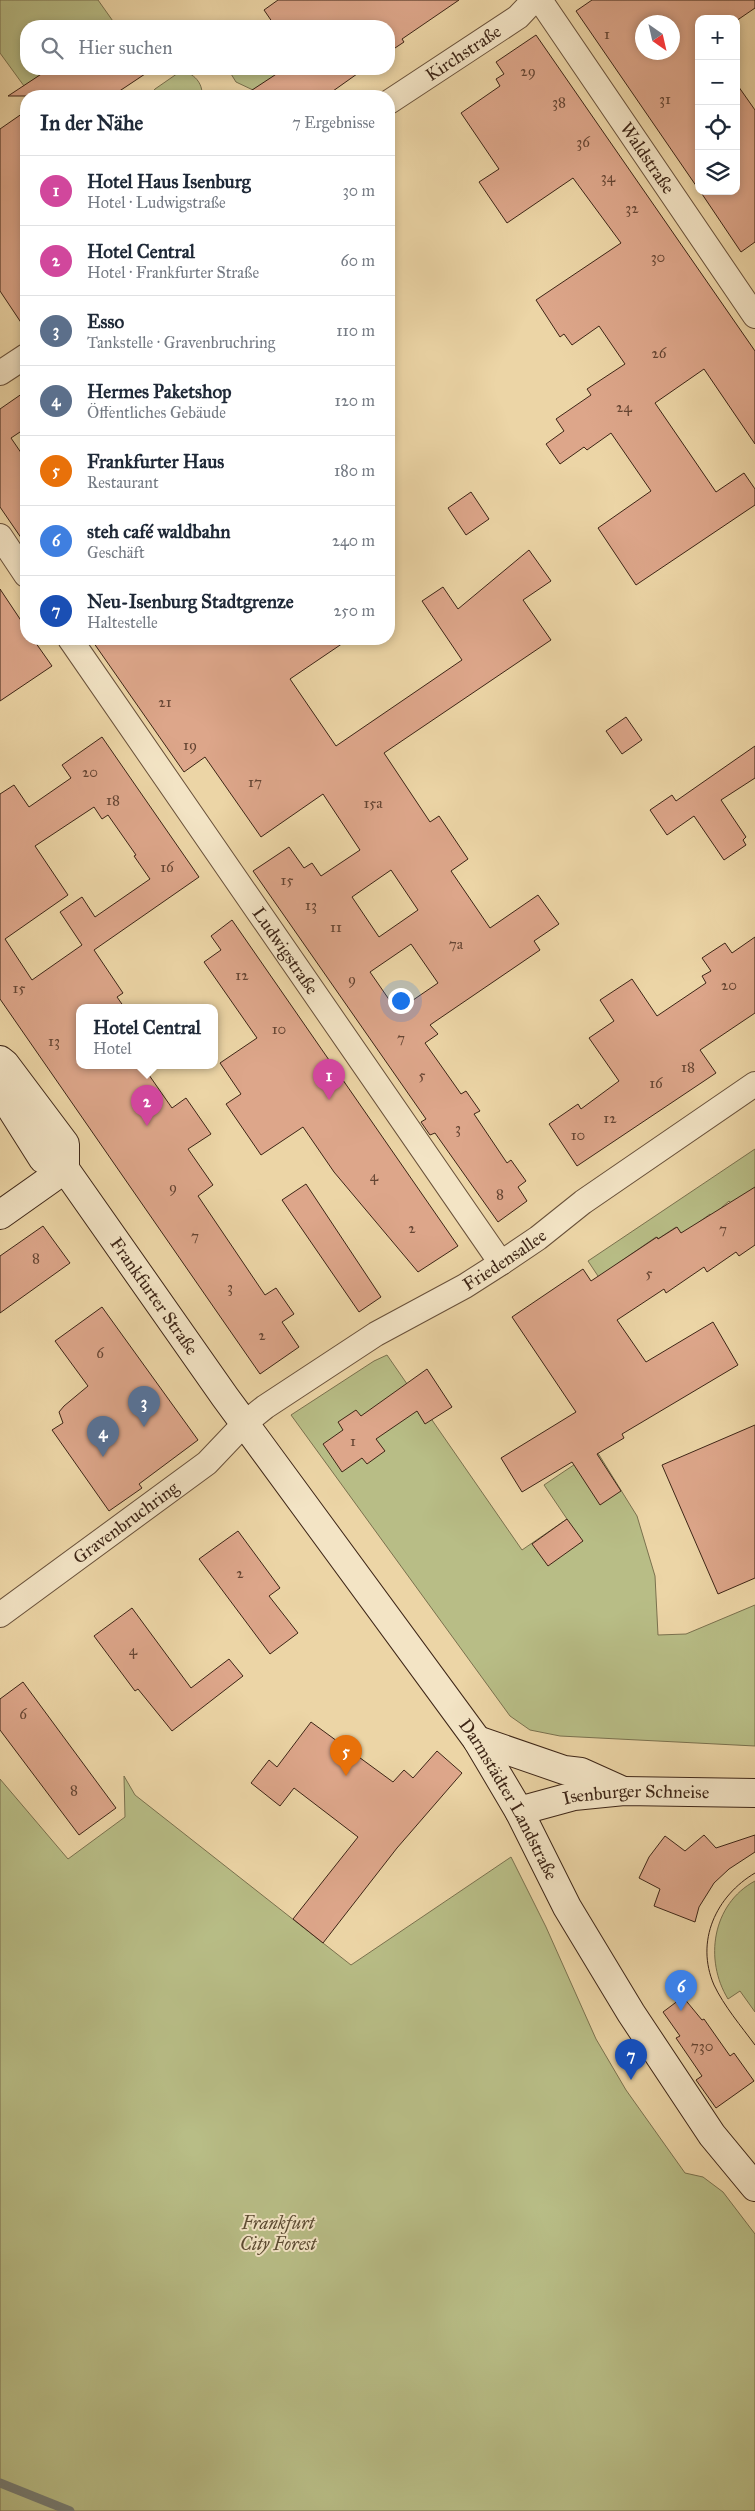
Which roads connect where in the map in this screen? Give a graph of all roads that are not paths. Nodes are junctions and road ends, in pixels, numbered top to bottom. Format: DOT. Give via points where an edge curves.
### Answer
graph roads {
  1 [pos="534,0"];
  2 [pos="540,0"];
  3 [pos="395,98"];
  4 [pos="755,316"];
  5 [pos="20,360"];
  6 [pos="0,373"];
  7 [pos="0,536"];
  8 [pos="20,566"];
  9 [pos="74,645"];
  10 [pos="0,1060"];
  11 [pos="755,1084"];
  12 [pos="0,1091"];
  13 [pos="66,1169"];
  14 [pos="0,1215"];
  15 [pos="501,1263"];
  16 [pos="245,1423"];
  17 [pos="0,1615"];
  18 [pos="477,1740"];
  19 [pos="624,1791"];
  20 [pos="755,1793"];
  21 [pos="519,1811"];
  22 [pos="755,2187"];
  1 -- 3 [label="street, Kirchstraße" via="518,16"];
  2 -- 4 [label="street, Waldstraße"];
  5 -- 6 [label="street"];
  7 -- 8 [label="street"];
  9 -- 15 [label="street, Ludwigstraße"];
  10 -- 13 [label="main road" via="65,1144"];
  11 -- 15 [label="street, Friedensallee" via="583,1202"];
  12 -- 13 [label="main road" via="42,1159"];
  13 -- 14 [label="main road"];
  13 -- 16 [label="main road, Frankfurter Straße"];
  15 -- 16 [label="street, Friedensallee" via="376,1334"];
  16 -- 17 [label="street, Gravenbruchring" via="207,1462"];
  16 -- 18 [label="main road, Darmstädter Landstraße"];
  18 -- 19 [label="main road" via="564,1770 581,1772"];
  18 -- 21 [label="main road, Darmstädter Landstraße"];
  19 -- 20 [label="main road, Isenburger Schneise"];
  19 -- 21 [label="main road, Isenburger Schneise" via="574,1796"];
  21 -- 22 [label="main road, Darmstädter Landstraße" via="567,1907 631,2013 712,2135"];
}
